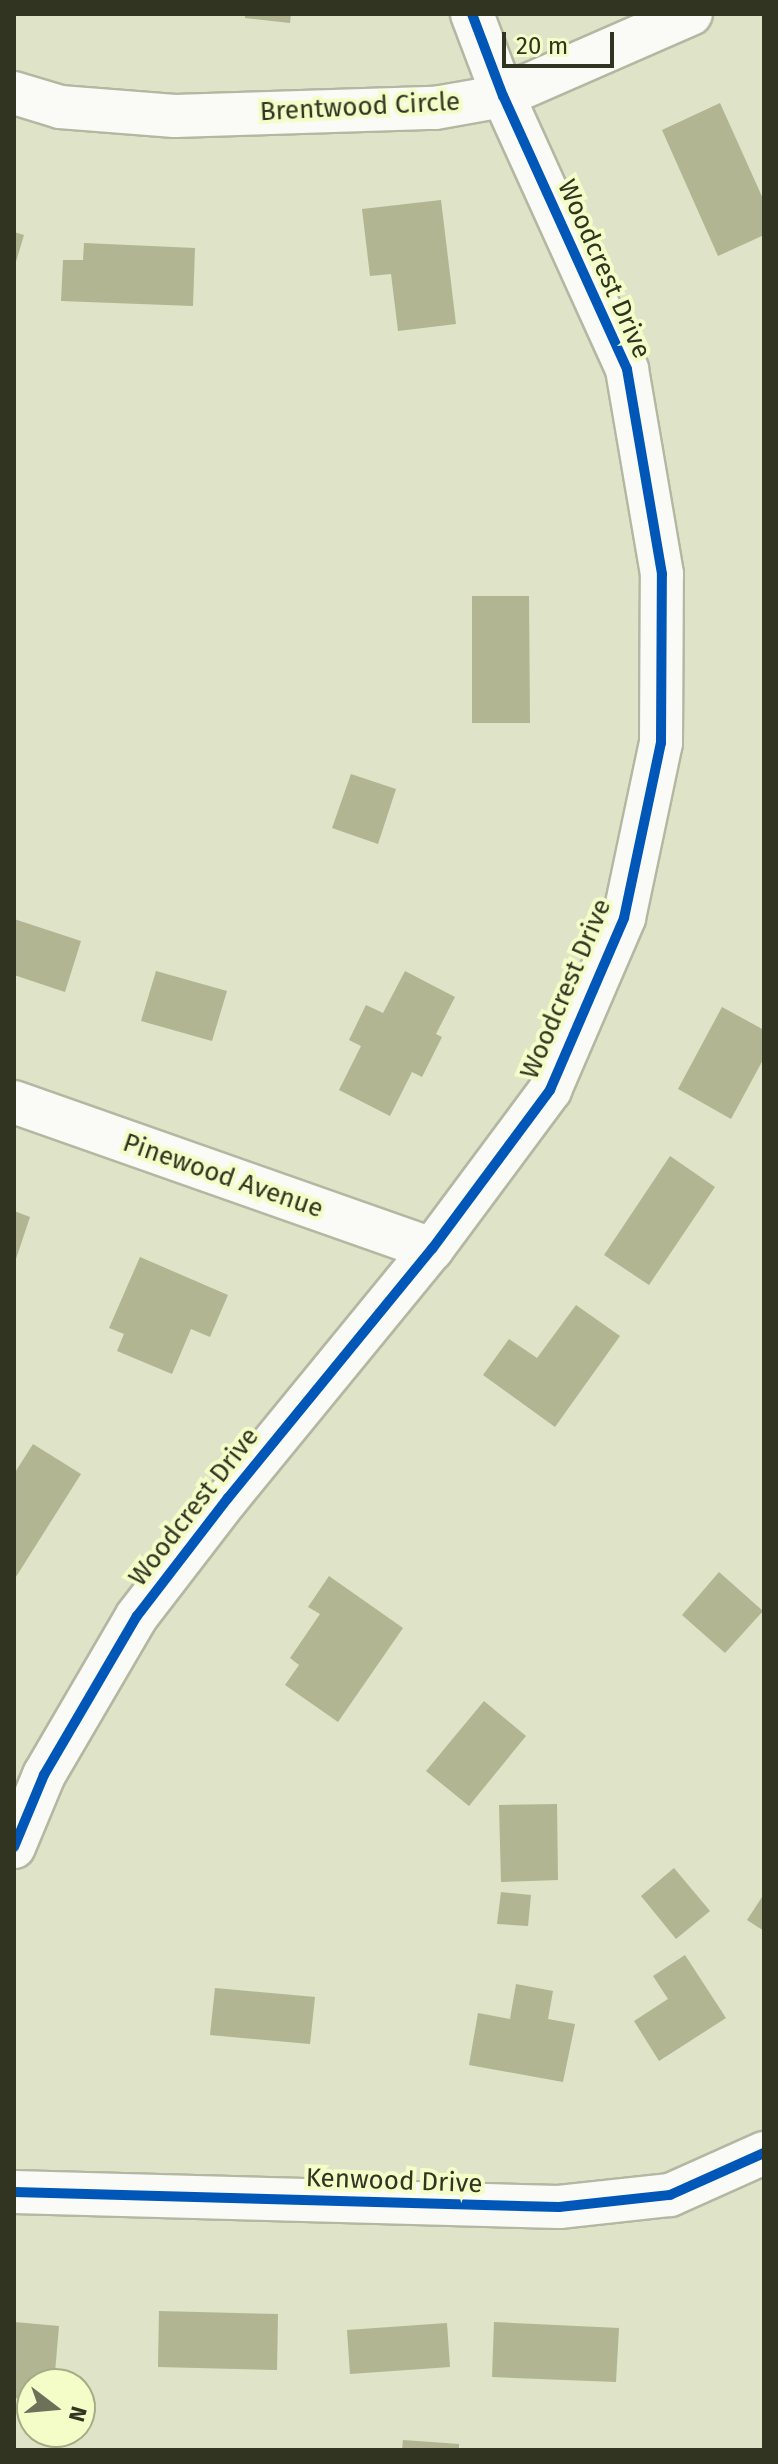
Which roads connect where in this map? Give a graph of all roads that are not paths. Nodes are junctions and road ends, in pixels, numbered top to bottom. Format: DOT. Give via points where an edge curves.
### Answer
graph roads {
  1 [pos="472,14"];
  2 [pos="691,14"];
  3 [pos="14,93"];
  4 [pos="503,96"];
  5 [pos="14,1102"];
  6 [pos="432,1249"];
  7 [pos="14,1847"];
  8 [pos="764,2153"];
  9 [pos="14,2192"];
  1 -- 4 [label="street, Woodcrest Drive"];
  2 -- 4 [label="street, Brentwood Circle"];
  3 -- 4 [label="street, Brentwood Circle" via="60,107 175,116 435,108"];
  4 -- 6 [label="street, Woodcrest Drive" via="627,369 662,574 661,743 624,918 550,1090"];
  5 -- 6 [label="street, Pinewood Avenue"];
  6 -- 7 [label="street, Woodcrest Drive" via="137,1616 44,1775"];
  8 -- 9 [label="street, Kenwood Drive" via="670,2195 559,2207"];
}
